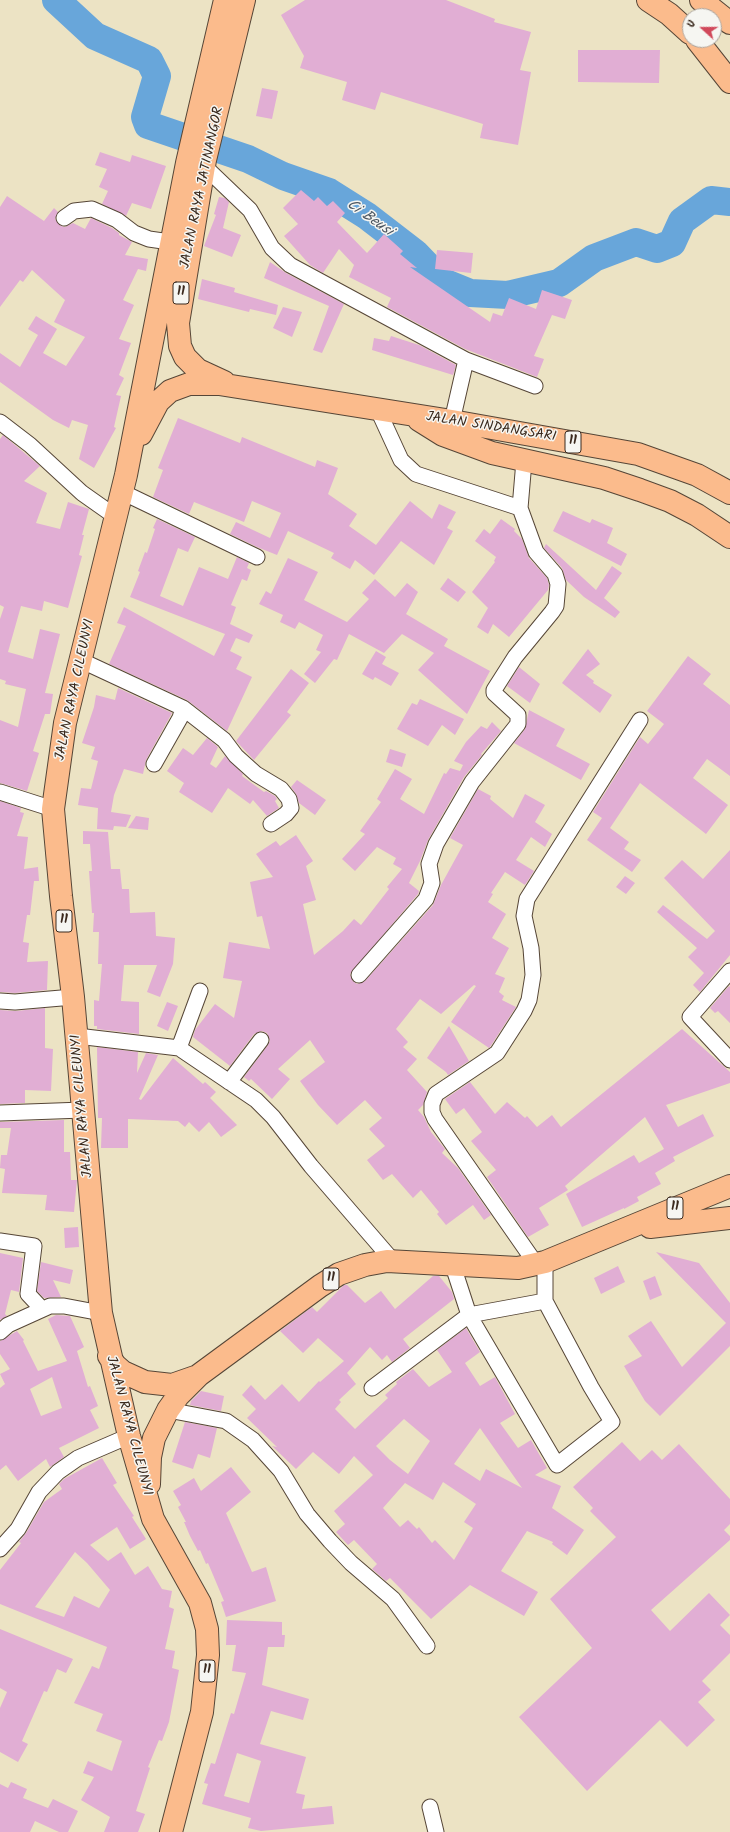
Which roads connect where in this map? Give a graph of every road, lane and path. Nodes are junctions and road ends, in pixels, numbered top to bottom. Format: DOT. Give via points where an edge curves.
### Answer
graph roads {
  1 [pos="225,0"];
  2 [pos="244,0"];
  3 [pos="648,0"];
  4 [pos="700,0"];
  5 [pos="730,23"];
  6 [pos="682,26"];
  7 [pos="703,48"];
  8 [pos="730,82"];
  9 [pos="204,128"];
  10 [pos="199,163"];
  11 [pos="64,218"];
  12 [pos="170,242"];
  13 [pos="466,360"];
  14 [pos="146,366"];
  15 [pos="535,386"];
  16 [pos="245,388"];
  17 [pos="378,410"];
  18 [pos="410,415"];
  19 [pos="452,421"];
  20 [pos="0,422"];
  21 [pos="524,461"];
  22 [pos="122,492"];
  23 [pos="730,493"];
  24 [pos="520,508"];
  25 [pos="116,517"];
  26 [pos="730,537"];
  27 [pos="257,557"];
  28 [pos="80,660"];
  29 [pos="183,708"];
  30 [pos="640,720"];
  31 [pos="154,764"];
  32 [pos="0,792"];
  33 [pos="53,808"];
  34 [pos="270,824"];
  35 [pos="730,971"];
  36 [pos="359,974"];
  37 [pos="200,991"];
  38 [pos="74,996"];
  39 [pos="0,1001"];
  40 [pos="77,1036"];
  41 [pos="261,1040"];
  42 [pos="179,1048"];
  43 [pos="730,1060"];
  44 [pos="228,1082"];
  45 [pos="83,1110"];
  46 [pos="0,1113"];
  47 [pos="730,1186"];
  48 [pos="730,1218"];
  49 [pos="620,1230"];
  50 [pos="0,1241"];
  51 [pos="393,1261"];
  52 [pos="452,1263"];
  53 [pos="540,1263"];
  54 [pos="545,1301"];
  55 [pos="42,1309"];
  56 [pos="101,1313"];
  57 [pos="469,1315"];
  58 [pos="0,1332"];
  59 [pos="110,1356"];
  60 [pos="198,1375"];
  61 [pos="372,1388"];
  62 [pos="168,1410"];
  63 [pos="129,1436"];
  64 [pos="153,1519"];
  65 [pos="0,1549"];
  66 [pos="427,1646"];
  67 [pos="430,1807"];
  68 [pos="171,1832"];
  69 [pos="436,1832"];
  1 -- 9 [label="highway, JALAN RAYA JATINANGOR / 11"];
  2 -- 9 [label="highway, JALAN RAYA JATINANGOR / 11"];
  3 -- 6 [label="highway"];
  4 -- 5 [label="highway"];
  7 -- 8 [label="highway"];
  9 -- 10 [label="highway, JALAN RAYA JATINANGOR / 11"];
  10 -- 12 [label="highway, JALAN RAYA JATINANGOR / 11"];
  10 -- 13 [label="street" via="250,210 272,248 290,265"];
  10 -- 16 [label="highway, JALAN RAYA JATINANGOR / 11" via="179,310 180,346 185,357 198,370"];
  11 -- 12 [label="street" via="74,211 92,209 117,220 134,233"];
  12 -- 14 [label="highway, JALAN RAYA JATINANGOR / 11"];
  13 -- 15 [label="street"];
  13 -- 19 [label="street"];
  14 -- 22 [label="highway, JALAN RAYA CILEUNYI / 11"];
  16 -- 17 [label="highway, JALAN SINDANGSARI / 11"];
  16 -- 22 [label="highway, 11" via="219,384 189,384 164,396 153,410 140,437"];
  17 -- 18 [label="highway, JALAN SINDANGSARI / 11"];
  17 -- 24 [label="street" via="401,460 416,474"];
  18 -- 19 [label="highway, JALAN SINDANGSARI / 11"];
  18 -- 21 [label="highway" via="443,435 466,445"];
  19 -- 23 [label="highway, JALAN SINDANGSARI / 11" via="638,454 697,474"];
  20 -- 25 [label="street" via="30,445 82,493"];
  21 -- 24 [label="street"];
  21 -- 26 [label="highway" via="604,478 670,501"];
  22 -- 25 [label="highway, JALAN RAYA CILEUNYI / 11"];
  22 -- 27 [label="street"];
  24 -- 36 [label="street" via="536,552 555,574 558,584 556,606 515,657 494,690 494,693 518,715 518,724 472,782 436,844 430,857 432,884 426,899"];
  25 -- 28 [label="highway, JALAN RAYA CILEUNYI / 11"];
  28 -- 29 [label="street"];
  28 -- 33 [label="highway, JALAN RAYA CILEUNYI / 11" via="66,723"];
  29 -- 31 [label="street"];
  29 -- 34 [label="street" via="224,740 236,756 256,774 281,789 291,808"];
  30 -- 53 [label="street" via="527,899 524,916 531,948 533,975 529,1000 524,1011 497,1053 436,1094 432,1104 435,1119"];
  32 -- 33 [label="street"];
  33 -- 38 [label="highway, JALAN RAYA CILEUNYI / 11"];
  35 -- 43 [label="street" via="690,1017"];
  37 -- 42 [label="street"];
  38 -- 39 [label="street" via="15,1002"];
  38 -- 40 [label="highway, JALAN RAYA CILEUNYI / 11"];
  40 -- 42 [label="street"];
  40 -- 45 [label="highway, JALAN RAYA CILEUNYI / 11"];
  41 -- 44 [label="street"];
  42 -- 44 [label="street"];
  44 -- 51 [label="street" via="256,1100 269,1113"];
  45 -- 46 [label="street"];
  45 -- 56 [label="highway, JALAN RAYA CILEUNYI / 11"];
  47 -- 49 [label="highway, 11"];
  48 -- 49 [label="highway"];
  49 -- 53 [label="highway, 11"];
  50 -- 55 [label="street" via="34,1246 28,1294"];
  51 -- 52 [label="highway, 11"];
  51 -- 60 [label="highway, 11" via="365,1265 339,1274"];
  52 -- 53 [label="highway, 11" via="518,1268"];
  52 -- 57 [label="street"];
  53 -- 54 [label="street"];
  54 -- 57 [label="street"];
  54 -- 57 [label="street" via="612,1422 557,1465"];
  55 -- 56 [label="street" via="64,1306"];
  55 -- 58 [label="street" via="8,1325"];
  56 -- 59 [label="highway, JALAN RAYA CILEUNYI / 11"];
  57 -- 61 [label="street"];
  59 -- 60 [label="highway" via="123,1372 145,1382 172,1385"];
  59 -- 63 [label="highway, JALAN RAYA CILEUNYI / 11"];
  60 -- 62 [label="highway, 11"];
  62 -- 64 [label="highway, 11" via="154,1438 150,1456 149,1497"];
  62 -- 66 [label="street" via="226,1421 253,1440 281,1471 307,1514 351,1563 393,1599"];
  63 -- 64 [label="highway, JALAN RAYA CILEUNYI / 11"];
  63 -- 65 [label="street" via="78,1458 58,1472 39,1492 18,1529"];
  64 -- 68 [label="highway, JALAN RAYA CILEUNYI / 11" via="200,1603 208,1655 202,1712"];
  67 -- 69 [label="street"];
}
